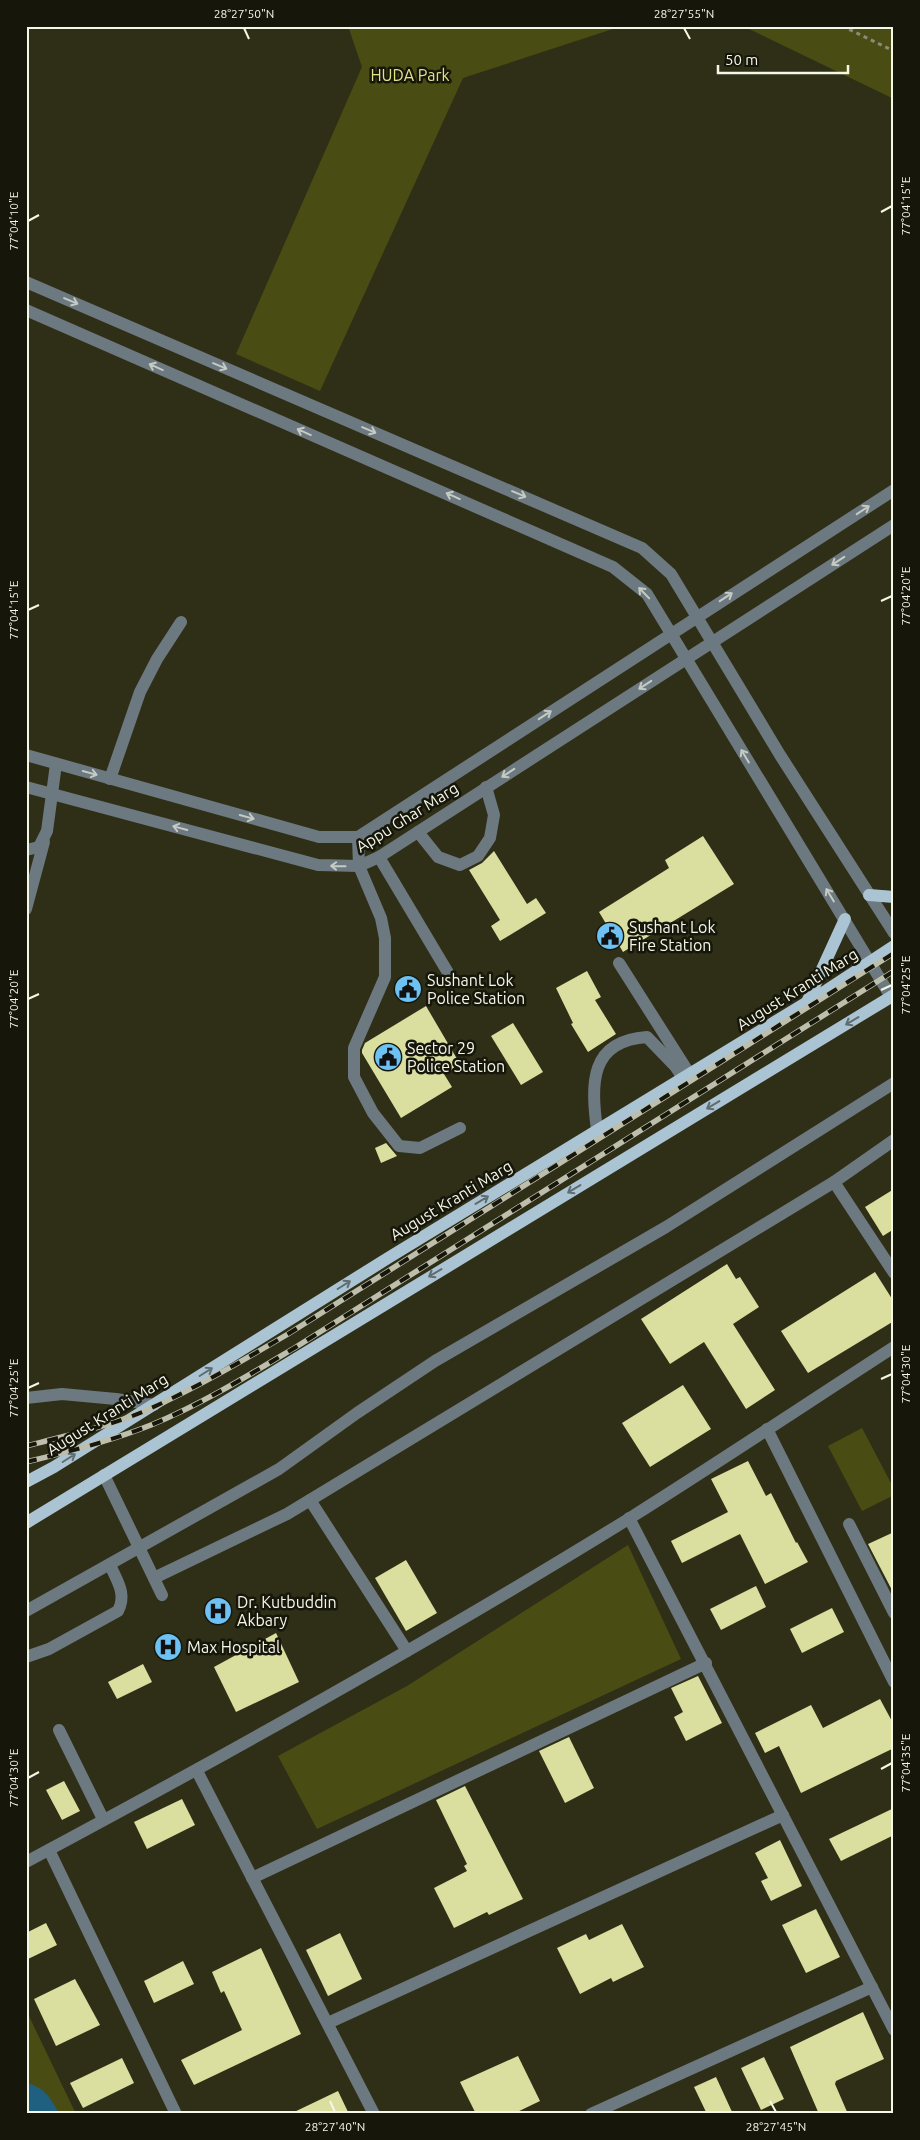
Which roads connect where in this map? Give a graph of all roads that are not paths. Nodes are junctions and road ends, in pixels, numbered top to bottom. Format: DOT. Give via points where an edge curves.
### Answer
graph roads {
  1 [pos="26,282"];
  2 [pos="26,310"];
  3 [pos="894,490"];
  4 [pos="894,525"];
  5 [pos="696,617"];
  6 [pos="181,622"];
  7 [pos="671,633"];
  8 [pos="712,642"];
  9 [pos="686,659"];
  10 [pos="26,755"];
  11 [pos="56,764"];
  12 [pos="110,779"];
  13 [pos="26,787"];
  14 [pos="486,787"];
  15 [pos="51,794"];
  16 [pos="418,832"];
  17 [pos="358,837"];
  18 [pos="44,842"];
  19 [pos="26,850"];
  20 [pos="380,857"];
  21 [pos="359,866"];
  22 [pos="869,895"];
  23 [pos="894,897"];
  24 [pos="26,909"];
  25 [pos="845,920"];
  26 [pos="894,933"];
  27 [pos="894,946"];
  28 [pos="870,962"];
  29 [pos="619,963"];
  30 [pos="453,981"];
  31 [pos="893,996"];
  32 [pos="807,1002"];
  33 [pos="686,1076"];
  34 [pos="894,1083"];
  35 [pos="460,1128"];
  36 [pos="598,1130"];
  37 [pos="894,1140"];
  38 [pos="834,1182"];
  39 [pos="894,1273"];
  40 [pos="894,1346"];
  41 [pos="26,1398"];
  42 [pos="154,1404"];
  43 [pos="767,1429"];
  44 [pos="104,1474"];
  45 [pos="26,1482"];
  46 [pos="310,1500"];
  47 [pos="629,1518"];
  48 [pos="26,1523"];
  49 [pos="849,1524"];
  50 [pos="140,1548"];
  51 [pos="110,1565"];
  52 [pos="154,1578"];
  53 [pos="162,1596"];
  54 [pos="26,1611"];
  55 [pos="894,1614"];
  56 [pos="407,1651"];
  57 [pos="26,1657"];
  58 [pos="706,1663"];
  59 [pos="894,1682"];
  60 [pos="59,1730"];
  61 [pos="197,1771"];
  62 [pos="784,1815"];
  63 [pos="103,1820"];
  64 [pos="49,1850"];
  65 [pos="26,1862"];
  66 [pos="252,1878"];
  67 [pos="872,1987"];
  68 [pos="328,2024"];
  69 [pos="894,2030"];
  70 [pos="176,2114"];
  71 [pos="374,2114"];
  72 [pos="591,2114"];
  1 -- 5 [label="street, one-way" via="642,548 671,574"];
  7 -- 2 [label="street, one-way" via="647,594 614,566"];
  5 -- 3 [label="street, Appu Ghar Marg, one-way"];
  4 -- 8 [label="street, Appu Ghar Marg, one-way"];
  5 -- 7 [label="street, Appu Ghar Marg"];
  5 -- 8 [label="street"];
  6 -- 12 [label="street" via="157,658 140,692"];
  7 -- 9 [label="street"];
  17 -- 7 [label="street, Appu Ghar Marg, one-way"];
  8 -- 9 [label="street, Appu Ghar Marg"];
  8 -- 22 [label="street"];
  9 -- 14 [label="street, Appu Ghar Marg, one-way"];
  25 -- 9 [label="street, one-way"];
  10 -- 11 [label="street, Appu Ghar Marg"];
  11 -- 12 [label="street, Appu Ghar Marg, one-way"];
  11 -- 15 [label="street"];
  12 -- 17 [label="street, Appu Ghar Marg, one-way" via="319,837"];
  13 -- 15 [label="street, Appu Ghar Marg"];
  14 -- 16 [label="street, Appu Ghar Marg"];
  14 -- 16 [label="street" via="494,815 490,838 478,856 460,864 438,857"];
  15 -- 18 [label="street"];
  21 -- 15 [label="street, Appu Ghar Marg, one-way" via="318,865"];
  16 -- 20 [label="street, Appu Ghar Marg"];
  17 -- 21 [label="street"];
  18 -- 19 [label="street" via="40,847"];
  18 -- 24 [label="street"];
  20 -- 21 [label="street, Appu Ghar Marg"];
  20 -- 30 [label="street"];
  21 -- 35 [label="street" via="381,918 385,938 385,977 354,1048 354,1077 373,1113 399,1146 420,1148"];
  22 -- 23 [label="main road"];
  22 -- 26 [label="street"];
  25 -- 28 [label="street"];
  25 -- 32 [label="main road"];
  27 -- 28 [label="main road, August Kranti Marg"];
  28 -- 31 [label="street"];
  28 -- 32 [label="main road, August Kranti Marg"];
  29 -- 33 [label="street"];
  31 -- 44 [label="main road, one-way"];
  32 -- 33 [label="main road, August Kranti Marg"];
  33 -- 36 [label="main road, August Kranti Marg"];
  33 -- 36 [label="street" via="648,1037 630,1038 617,1044 602,1056 595,1074 594,1104"];
  34 -- 50 [label="street" via="674,1222 436,1361 280,1469"];
  42 -- 36 [label="main road, August Kranti Marg, one-way"];
  37 -- 38 [label="street"];
  38 -- 39 [label="street"];
  38 -- 46 [label="street"];
  40 -- 43 [label="street"];
  41 -- 42 [label="street" via="62,1394"];
  45 -- 42 [label="main road, August Kranti Marg, one-way"];
  43 -- 47 [label="street"];
  43 -- 59 [label="street"];
  44 -- 48 [label="main road"];
  44 -- 50 [label="street"];
  46 -- 52 [label="street"];
  46 -- 56 [label="street"];
  47 -- 56 [label="street"];
  47 -- 58 [label="street"];
  49 -- 55 [label="street"];
  50 -- 51 [label="street"];
  50 -- 52 [label="street"];
  51 -- 54 [label="street"];
  51 -- 57 [label="street" via="122,1593 123,1602 118,1611 49,1649"];
  52 -- 53 [label="street"];
  56 -- 61 [label="street"];
  58 -- 62 [label="street"];
  58 -- 66 [label="street"];
  60 -- 63 [label="street"];
  61 -- 63 [label="street"];
  61 -- 66 [label="street"];
  62 -- 67 [label="street"];
  62 -- 68 [label="street"];
  63 -- 64 [label="street"];
  64 -- 65 [label="street"];
  64 -- 70 [label="street"];
  66 -- 68 [label="street"];
  67 -- 69 [label="street"];
  67 -- 72 [label="street"];
  68 -- 71 [label="street"];
}
